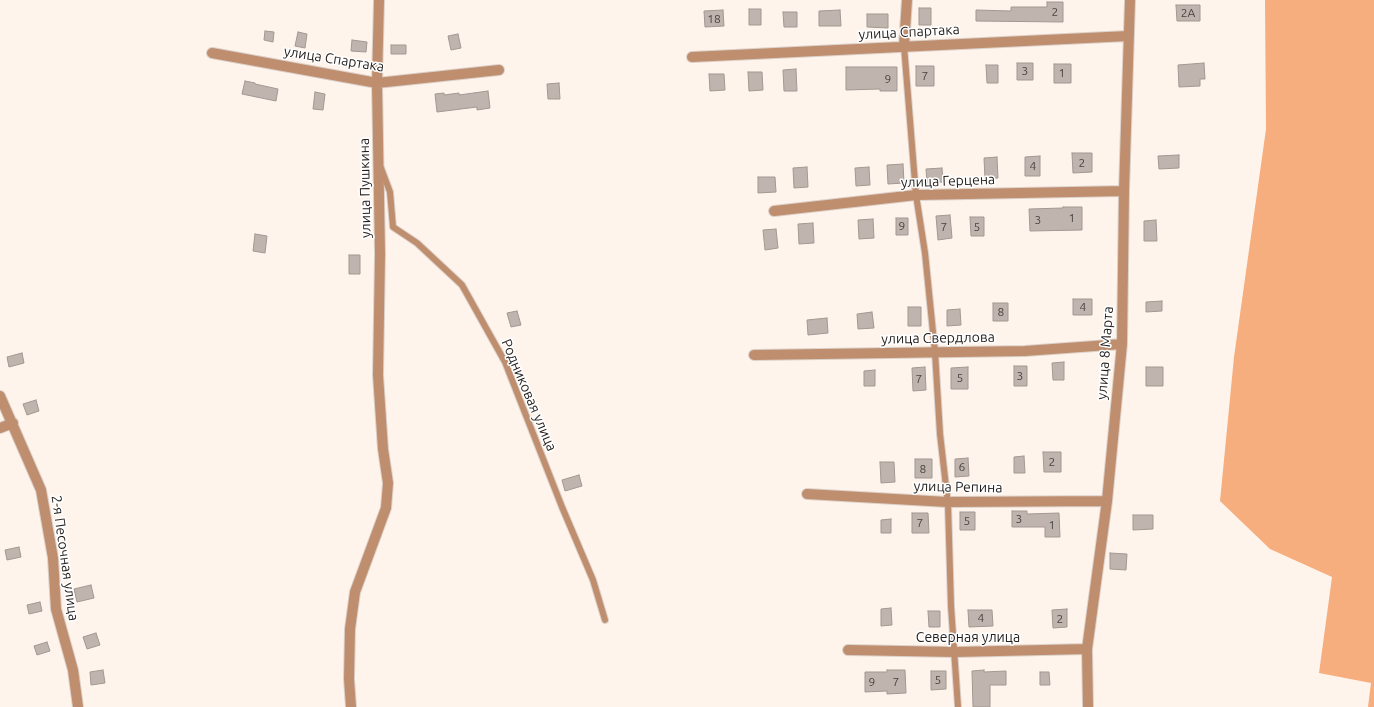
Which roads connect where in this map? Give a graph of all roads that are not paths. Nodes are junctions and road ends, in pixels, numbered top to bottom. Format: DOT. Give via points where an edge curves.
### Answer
graph roads {
  1 [pos="380,0"];
  2 [pos="907,0"];
  3 [pos="1130,0"];
  4 [pos="1128,36"];
  5 [pos="904,46"];
  6 [pos="212,53"];
  7 [pos="692,57"];
  8 [pos="499,70"];
  9 [pos="377,83"];
  10 [pos="379,162"];
  11 [pos="1124,191"];
  12 [pos="916,195"];
  13 [pos="774,211"];
  14 [pos="1122,344"];
  15 [pos="935,352"];
  16 [pos="754,355"];
  17 [pos="0,396"];
  18 [pos="12,423"];
  19 [pos="0,428"];
  20 [pos="808,494"];
  21 [pos="1107,501"];
  22 [pos="947,502"];
  23 [pos="605,620"];
  24 [pos="1087,649"];
  25 [pos="848,650"];
  26 [pos="955,652"];
  27 [pos="78,707"];
  28 [pos="351,707"];
  29 [pos="958,707"];
  30 [pos="1088,707"];
  1 -- 9 [label="street, улица Пушкина"];
  2 -- 5 [label="street"];
  3 -- 4 [label="street, улица 8 Марта"];
  4 -- 5 [label="street, улица Спартака"];
  4 -- 11 [label="street, улица 8 Марта"];
  5 -- 7 [label="street, улица Спартака"];
  5 -- 12 [label="lane"];
  6 -- 9 [label="street, улица Спартака"];
  8 -- 9 [label="street, улица Спартака"];
  9 -- 10 [label="street, улица Пушкина"];
  10 -- 23 [label="lane, Родниковая улица" via="390,192 393,227 417,243 462,285 505,362 593,580"];
  10 -- 28 [label="street, улица Пушкина" via="378,375 388,483 386,508 355,592 350,629 348,679"];
  11 -- 12 [label="street, улица Герцена"];
  11 -- 14 [label="street, улица 8 Марта"];
  12 -- 13 [label="street, улица Герцена"];
  12 -- 15 [label="lane"];
  14 -- 15 [label="street, улица Свердлова" via="1026,351"];
  14 -- 21 [label="street, улица 8 Марта"];
  15 -- 16 [label="street, улица Свердлова"];
  15 -- 22 [label="lane"];
  17 -- 18 [label="street, 2-я Песочная улица"];
  18 -- 19 [label="street"];
  18 -- 27 [label="street, 2-я Песочная улица" via="41,490 53,558 56,609 73,670"];
  20 -- 22 [label="street, улица Репина"];
  21 -- 22 [label="street, улица Репина"];
  21 -- 24 [label="street, улица 8 Марта"];
  22 -- 26 [label="lane"];
  24 -- 26 [label="street, Северная улица"];
  24 -- 30 [label="street, улица 8 Марта"];
  25 -- 26 [label="street, Северная улица"];
  26 -- 29 [label="lane"];
}
